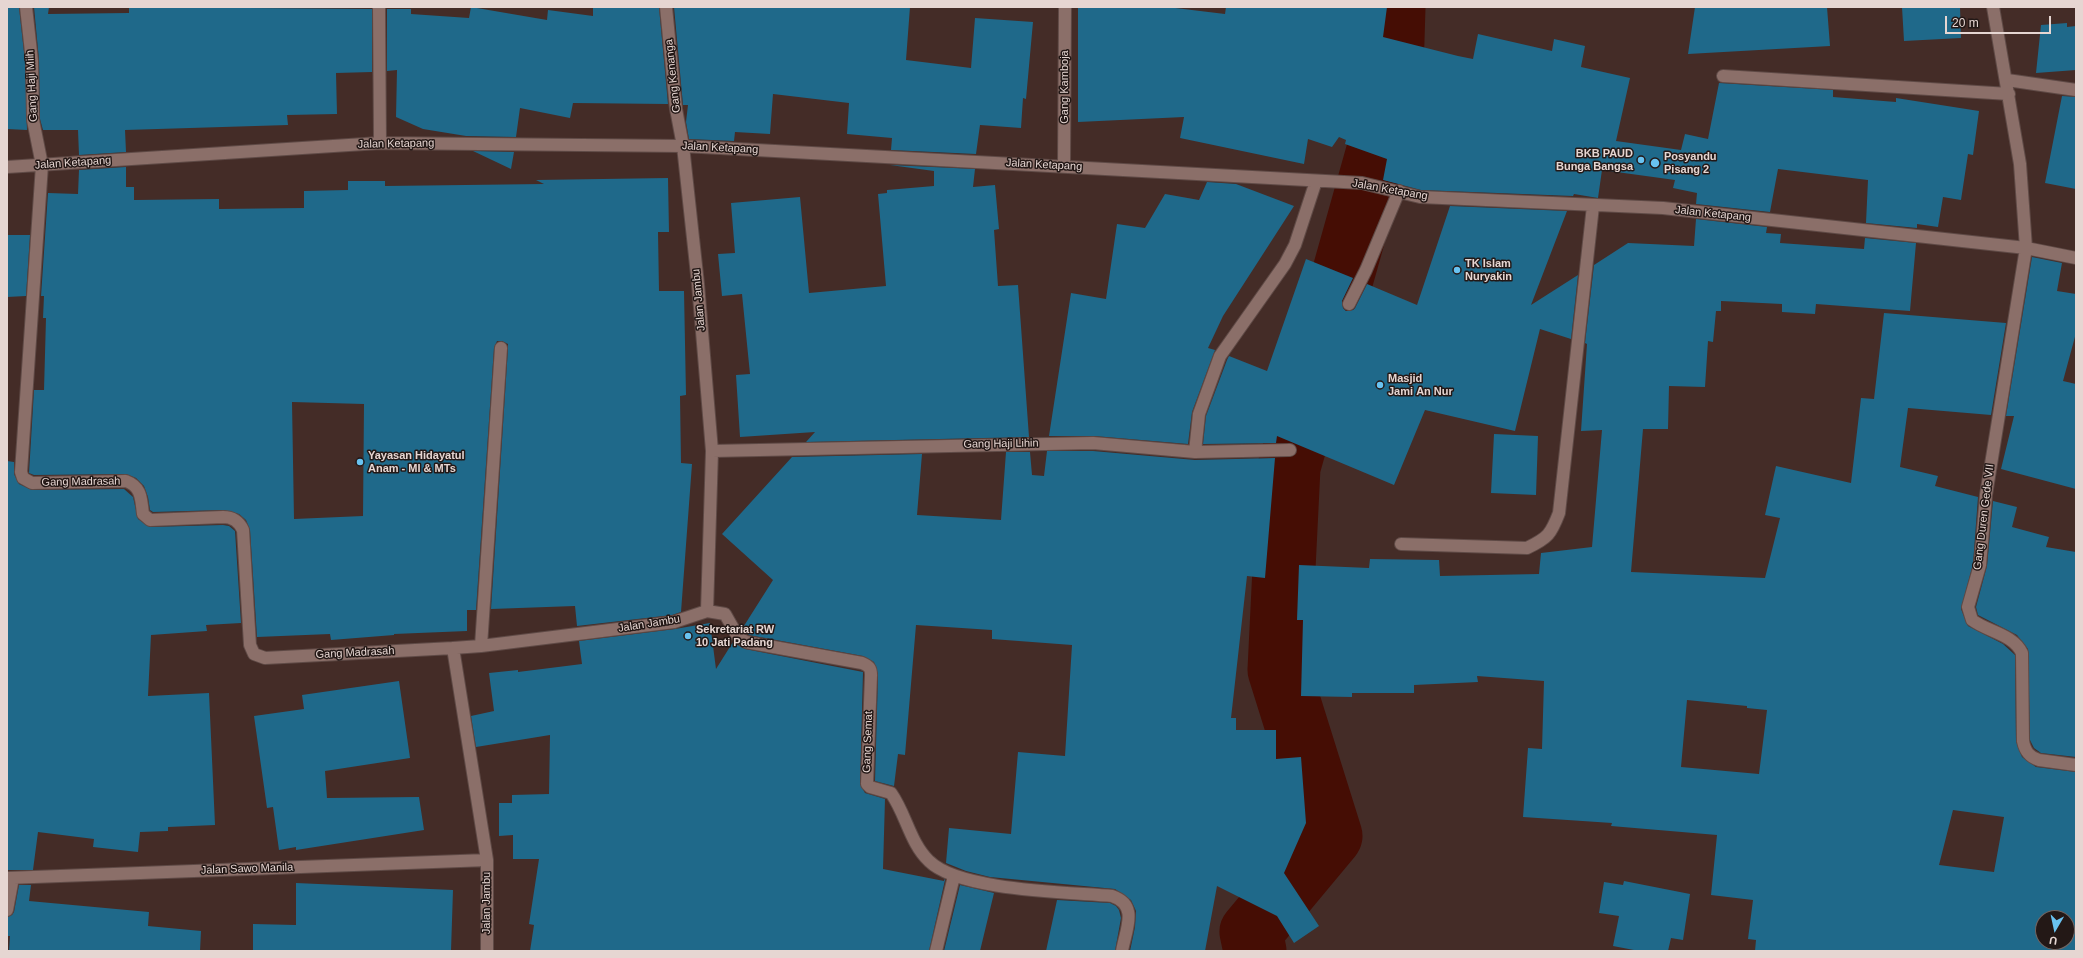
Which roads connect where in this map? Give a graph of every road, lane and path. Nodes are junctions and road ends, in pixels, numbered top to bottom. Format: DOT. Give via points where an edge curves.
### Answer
graph roads {
  1 [pos="26,7"];
  2 [pos="379,7"];
  3 [pos="666,7"];
  4 [pos="1065,7"];
  5 [pos="1993,7"];
  6 [pos="1724,76"];
  7 [pos="2007,80"];
  8 [pos="2076,90"];
  9 [pos="2009,94"];
  10 [pos="380,143"];
  11 [pos="683,146"];
  12 [pos="42,165"];
  13 [pos="1064,166"];
  14 [pos="7,167"];
  15 [pos="1316,181"];
  16 [pos="1398,191"];
  17 [pos="1593,206"];
  18 [pos="2026,248"];
  19 [pos="2076,258"];
  20 [pos="1350,304"];
  21 [pos="501,348"];
  22 [pos="1290,450"];
  23 [pos="712,451"];
  24 [pos="1195,452"];
  25 [pos="1401,544"];
  26 [pos="707,612"];
  27 [pos="481,646"];
  28 [pos="453,648"];
  29 [pos="2076,765"];
  30 [pos="487,860"];
  31 [pos="954,876"];
  32 [pos="10,878"];
  33 [pos="7,910"];
  34 [pos="487,951"];
  35 [pos="936,951"];
  36 [pos="1122,951"];
  1 -- 12 [label="street, Gang Haji Miih" via="32,61 33,120"];
  2 -- 10 [label="street"];
  3 -- 11 [label="street, Gang Kenanga" via="676,110"];
  4 -- 13 [label="street, Gang Kamboja"];
  5 -- 7 [label="street, Gang Duren Gede VII"];
  6 -- 9 [label="street"];
  7 -- 8 [label="street"];
  7 -- 9 [label="street, Gang Duren Gede VII"];
  9 -- 18 [label="street, Gang Duren Gede VII" via="2020,164"];
  10 -- 11 [label="street, Jalan Ketapang"];
  10 -- 12 [label="street, Jalan Ketapang"];
  11 -- 13 [label="street, Jalan Ketapang"];
  11 -- 23 [label="street, Jalan Jambu"];
  12 -- 14 [label="street, Jalan Ketapang"];
  12 -- 28 [label="street, Gang Madrasah" via="20,472 23,478 32,483 126,481 140,491 143,514 150,520 228,517 240,524 243,530 250,645 254,654 265,658"];
  13 -- 15 [label="street, Jalan Ketapang"];
  15 -- 16 [label="street, Jalan Ketapang" via="1362,183"];
  15 -- 24 [label="street" via="1296,245 1220,356 1199,414"];
  16 -- 17 [label="street, Jalan Ketapang" via="1437,198"];
  16 -- 20 [label="street"];
  17 -- 18 [label="street, Jalan Ketapang" via="1663,208"];
  17 -- 25 [label="street" via="1559,513 1552,532 1541,542 1527,548"];
  18 -- 19 [label="street, Jalan Ketapang"];
  18 -- 29 [label="street, Gang Duren Gede VII" via="1986,495 1980,565 1968,610 1972,620 2010,639 2022,653 2022,741 2027,752 2038,760"];
  21 -- 27 [label="street"];
  22 -- 24 [label="street, Gang Haji Lihin"];
  23 -- 24 [label="street, Gang Haji Lihin" via="1093,443"];
  23 -- 26 [label="street, Jalan Jambu"];
  26 -- 27 [label="street, Jalan Jambu" via="674,622"];
  26 -- 31 [label="street, Gang Semat" via="725,614 738,637 746,642 862,663 869,667 871,675 867,785 891,793 908,829 929,861"];
  27 -- 28 [label="street, Jalan Jambu"];
  28 -- 30 [label="street, Jalan Jambu"];
  30 -- 32 [label="street, Jalan Sawo Manila"];
  30 -- 34 [label="street, Jalan Jambu"];
  31 -- 35 [label="street"];
  31 -- 36 [label="street, Gang Semat" via="998,886 1118,898 1125,902 1128,908"];
  32 -- 33 [label="street"];
}
